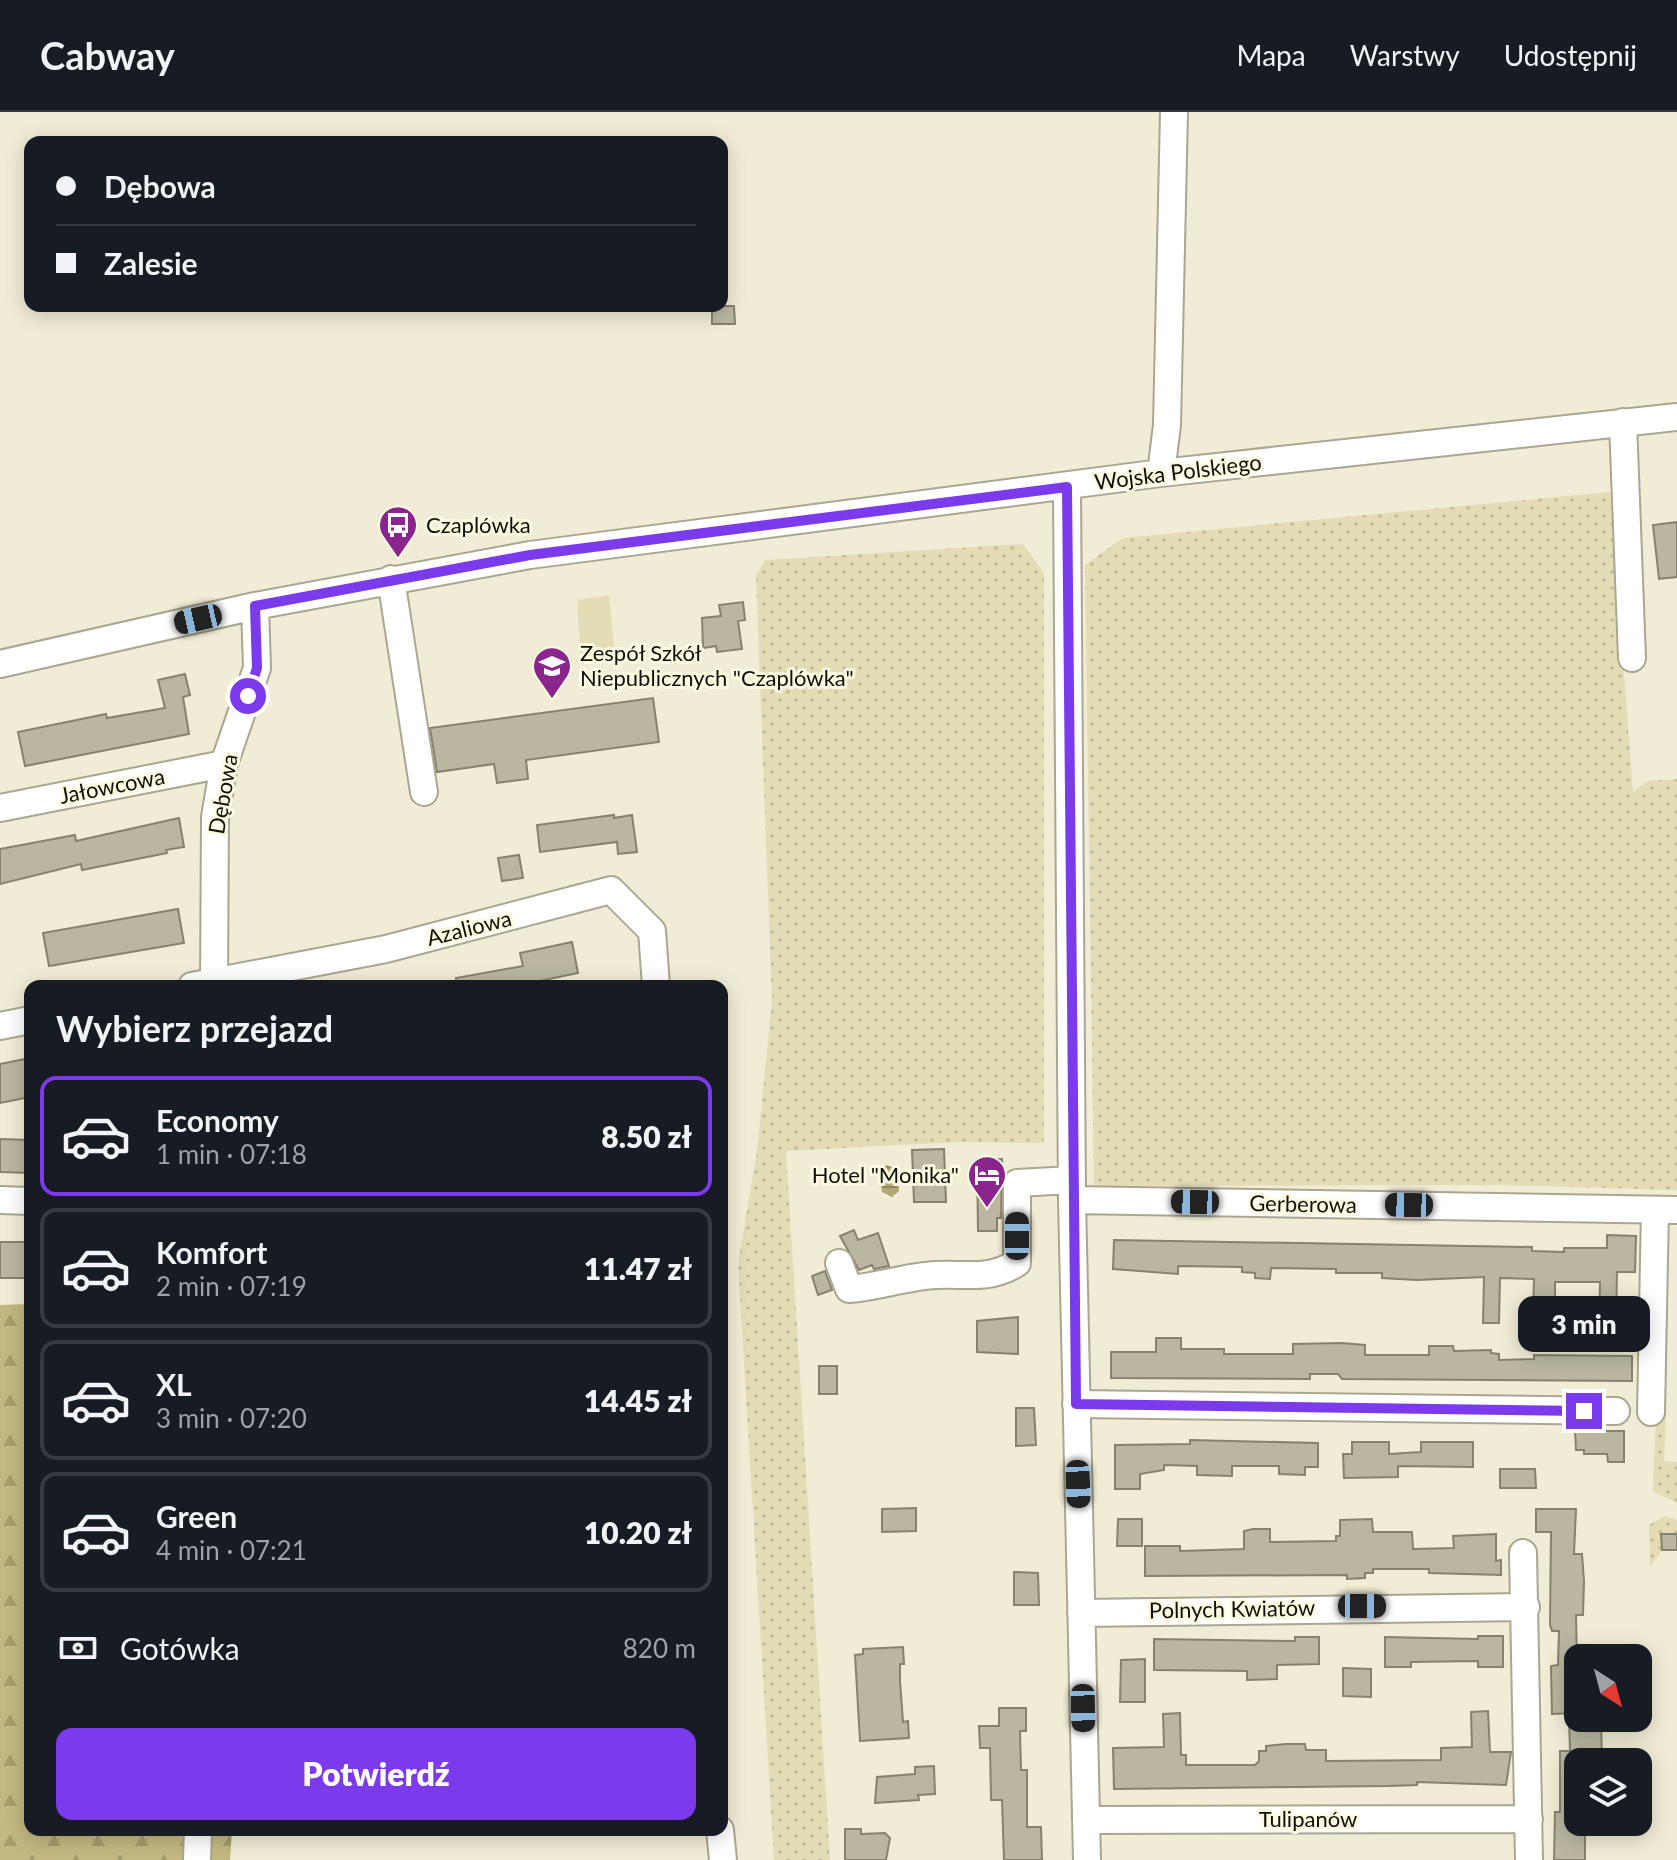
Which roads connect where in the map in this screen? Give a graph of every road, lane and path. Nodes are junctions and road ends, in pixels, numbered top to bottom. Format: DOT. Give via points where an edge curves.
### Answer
graph roads {
  1 [pos="1174,112"];
  2 [pos="1677,417"];
  3 [pos="1623,422"];
  4 [pos="1161,473"];
  5 [pos="1067,487"];
  6 [pos="391,579"];
  7 [pos="255,606"];
  8 [pos="1632,658"];
  9 [pos="0,664"];
  10 [pos="224,764"];
  11 [pos="424,792"];
  12 [pos="0,808"];
  13 [pos="207,980"];
  14 [pos="227,980"];
  15 [pos="656,980"];
  16 [pos="24,1021"];
  17 [pos="0,1026"];
  18 [pos="1072,1190"];
  19 [pos="0,1200"];
  20 [pos="24,1201"];
  21 [pos="1666,1210"];
  22 [pos="839,1263"];
  23 [pos="1076,1404"];
  24 [pos="1616,1411"];
  25 [pos="1651,1412"];
  26 [pos="1523,1553"];
  27 [pos="1526,1607"];
  28 [pos="1081,1613"];
  29 [pos="1529,1819"];
  30 [pos="1087,1820"];
  31 [pos="198,1836"];
  32 [pos="721,1836"];
  33 [pos="197,1860"];
  34 [pos="723,1860"];
  35 [pos="1087,1860"];
  36 [pos="1529,1860"];
  1 -- 4 [label="street" via="1167,425"];
  2 -- 3 [label="street, Wojska Polskiego"];
  3 -- 4 [label="street, Wojska Polskiego"];
  3 -- 8 [label="street"];
  4 -- 5 [label="street, Wojska Polskiego"];
  5 -- 6 [label="street, Wojska Polskiego" via="530,555"];
  5 -- 18 [label="street"];
  6 -- 7 [label="street, Wojska Polskiego"];
  6 -- 11 [label="street"];
  7 -- 9 [label="street, Wojska Polskiego"];
  7 -- 10 [label="street, Dębowa" via="257,668"];
  10 -- 12 [label="street, Jałowcowa"];
  10 -- 13 [label="street, Dębowa" via="215,817"];
  14 -- 15 [label="street, Azaliowa" via="386,949 611,890 652,931"];
  16 -- 17 [label="street"];
  18 -- 21 [label="street, Gerberowa"];
  18 -- 22 [label="street, Gerberowa" via="1017,1183 1017,1263 998,1275 925,1275 849,1289"];
  18 -- 23 [label="street"];
  19 -- 20 [label="street"];
  21 -- 25 [label="street"];
  23 -- 24 [label="street"];
  23 -- 28 [label="street"];
  26 -- 27 [label="street"];
  27 -- 28 [label="street, Polnych Kwiatów"];
  27 -- 29 [label="street"];
  28 -- 30 [label="street"];
  29 -- 30 [label="street, Tulipanów"];
  29 -- 36 [label="street"];
  30 -- 35 [label="street"];
  31 -- 33 [label="street"];
  32 -- 34 [label="street"];
}
